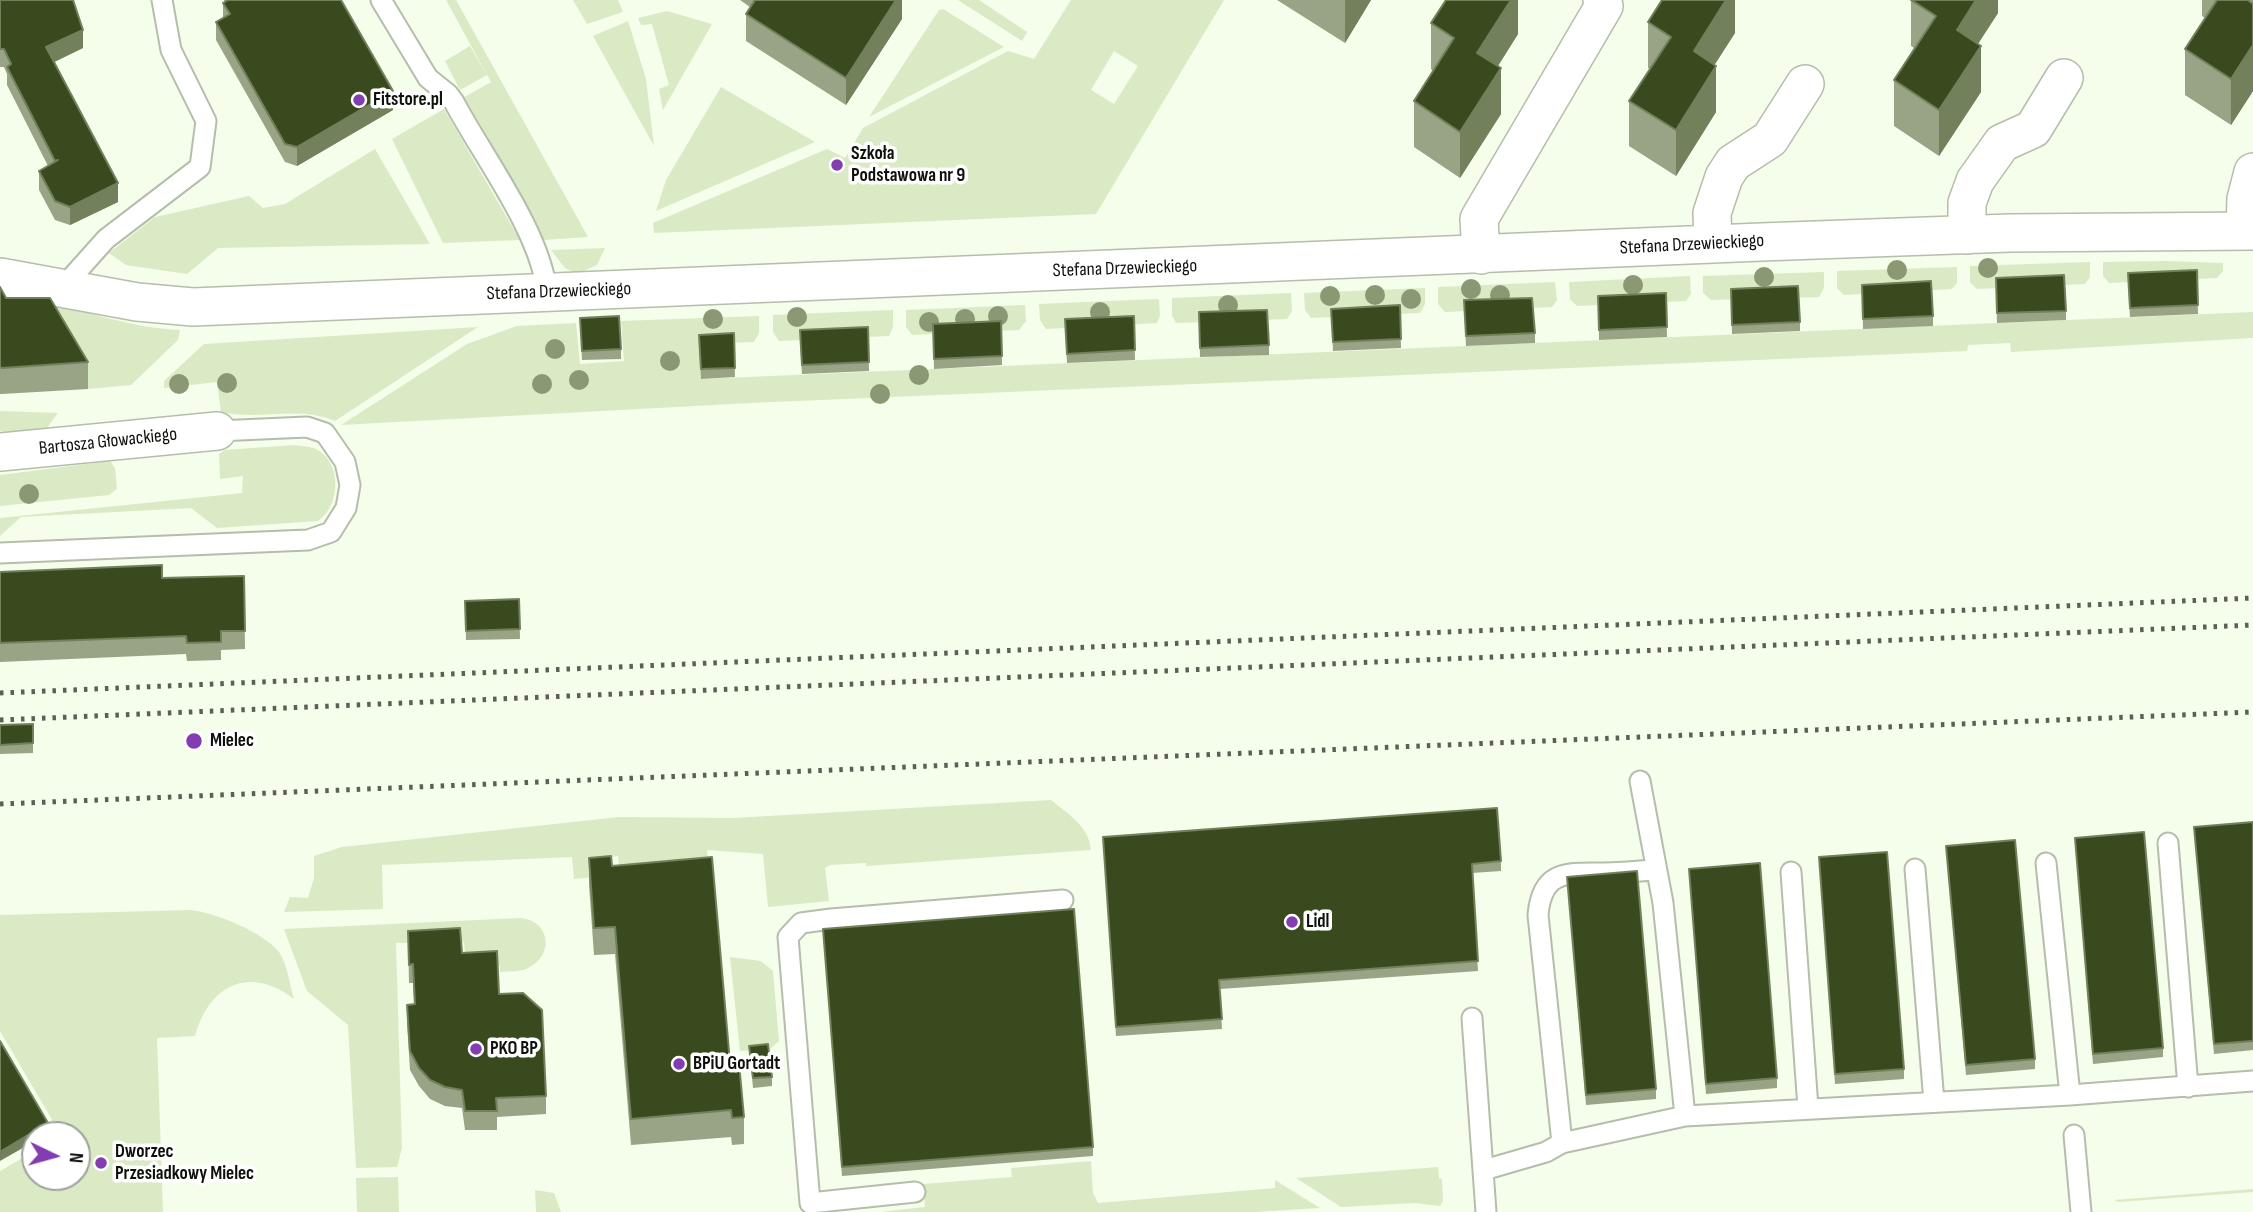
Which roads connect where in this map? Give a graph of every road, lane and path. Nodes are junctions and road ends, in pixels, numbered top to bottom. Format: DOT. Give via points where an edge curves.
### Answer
graph roads {
  1 [pos="162,0"];
  2 [pos="381,0"];
  3 [pos="1602,0"];
  4 [pos="2064,78"];
  5 [pos="1805,85"];
  6 [pos="2253,172"];
  7 [pos="2249,231"];
  8 [pos="1967,235"];
  9 [pos="1713,244"];
  10 [pos="1481,254"];
  11 [pos="0,277"];
  12 [pos="64,286"];
  13 [pos="547,293"];
  14 [pos="217,431"];
  15 [pos="0,452"];
  16 [pos="0,553"];
  17 [pos="1640,781"];
  18 [pos="2168,843"];
  19 [pos="2046,863"];
  20 [pos="1915,869"];
  21 [pos="1655,870"];
  22 [pos="1791,872"];
  23 [pos="1063,900"];
  24 [pos="1472,1018"];
  25 [pos="2253,1081"];
  26 [pos="2188,1087"];
  27 [pos="2070,1095"];
  28 [pos="1934,1102"];
  29 [pos="1808,1108"];
  30 [pos="1685,1116"];
  31 [pos="2074,1135"];
  32 [pos="1562,1143"];
  33 [pos="1484,1170"];
  34 [pos="915,1192"];
  35 [pos="1486,1212"];
  36 [pos="2081,1212"];
  1 -- 12 [label="lane" via="171,50 206,121 200,167 106,239"];
  2 -- 13 [label="lane" via="428,78 454,102 528,234 545,275"];
  3 -- 10 [label="street" via="1604,6 1479,219"];
  4 -- 8 [label="street" via="2033,129 2002,143 1975,181 1967,203"];
  5 -- 9 [label="street" via="1770,139 1733,163 1724,177 1712,213"];
  6 -- 7 [label="street" via="2246,199"];
  7 -- 8 [label="street, Stefana Drzewieckiego"];
  8 -- 9 [label="street, Stefana Drzewieckiego"];
  9 -- 10 [label="street, Stefana Drzewieckiego"];
  10 -- 13 [label="street, Stefana Drzewieckiego"];
  11 -- 12 [label="street, Stefana Drzewieckiego"];
  12 -- 13 [label="street, Stefana Drzewieckiego" via="137,302 192,307"];
  14 -- 15 [label="street, Bartosza Głowackiego"];
  14 -- 16 [label="lane" via="307,427 325,433 345,462 350,485 346,508 331,532 308,540"];
  17 -- 21 [label="lane"];
  18 -- 26 [label="lane"];
  19 -- 27 [label="lane"];
  20 -- 28 [label="lane"];
  21 -- 30 [label="lane" via="1663,903"];
  21 -- 32 [label="lane" via="1557,876 1539,900"];
  22 -- 29 [label="lane"];
  23 -- 34 [label="lane" via="801,923 788,937 810,1203"];
  24 -- 33 [label="lane"];
  25 -- 26 [label="lane"];
  26 -- 27 [label="lane"];
  27 -- 28 [label="lane"];
  28 -- 29 [label="lane"];
  29 -- 30 [label="lane"];
  30 -- 32 [label="lane"];
  31 -- 36 [label="lane"];
  32 -- 33 [label="lane"];
  33 -- 35 [label="lane"];
}
